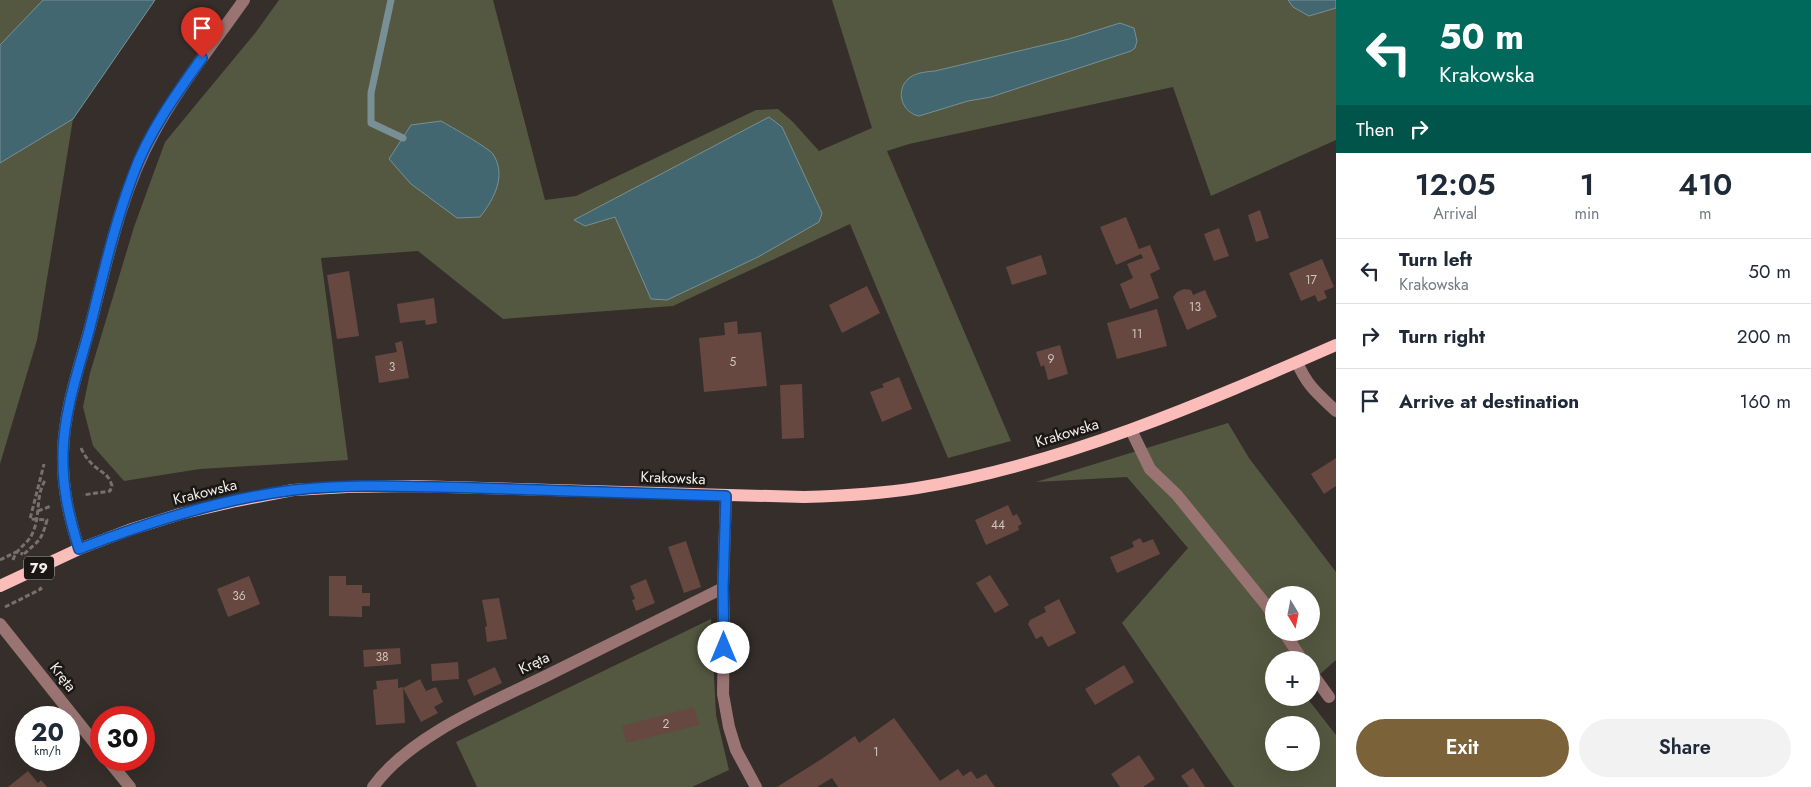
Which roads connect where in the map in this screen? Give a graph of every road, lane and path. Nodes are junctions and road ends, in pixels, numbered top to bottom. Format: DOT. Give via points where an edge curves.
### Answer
graph roads {
  1 [pos="244,0"];
  2 [pos="1336,345"];
  3 [pos="1297,362"];
  4 [pos="1336,411"];
  5 [pos="1131,430"];
  6 [pos="78,441"];
  7 [pos="89,493"];
  8 [pos="726,496"];
  9 [pos="45,508"];
  10 [pos="79,549"];
  11 [pos="16,552"];
  12 [pos="24,554"];
  13 [pos="0,560"];
  14 [pos="14,565"];
  15 [pos="38,585"];
  16 [pos="0,586"];
  17 [pos="723,588"];
  18 [pos="1265,604"];
  19 [pos="0,610"];
  20 [pos="0,624"];
  21 [pos="1320,684"];
  22 [pos="1329,697"];
  23 [pos="90,737"];
  24 [pos="117,771"];
  25 [pos="130,787"];
  26 [pos="373,787"];
  27 [pos="756,787"];
  1 -- 10 [label="street" via="181,87 152,134 133,173 118,216 64,433 66,501"];
  2 -- 3 [label="main road, Krakowska / 79"];
  3 -- 4 [label="street" via="1311,388"];
  3 -- 5 [label="main road, Krakowska / 79"];
  5 -- 8 [label="main road, Krakowska / 79" via="998,470 917,488 804,498"];
  5 -- 18 [label="street" via="1150,469 1177,495"];
  6 -- 7 [label="path" via="86,458 105,472 112,486 110,491"];
  8 -- 10 [label="main road, Krakowska / 79" via="412,486 293,490 180,514"];
  8 -- 17 [label="street"];
  9 -- 11 [label="path" via="38,510 31,537"];
  10 -- 16 [label="main road, Krakowska / 79"];
  11 -- 12 [label="path"];
  11 -- 13 [label="path"];
  11 -- 14 [label="path"];
  15 -- 19 [label="path" via="40,590"];
  17 -- 26 [label="street, Kręta" via="470,713 402,757"];
  17 -- 27 [label="street" via="723,694 736,750"];
  20 -- 23 [label="street, Kręta"];
  21 -- 22 [label="street"];
  24 -- 25 [label="street"];
}
